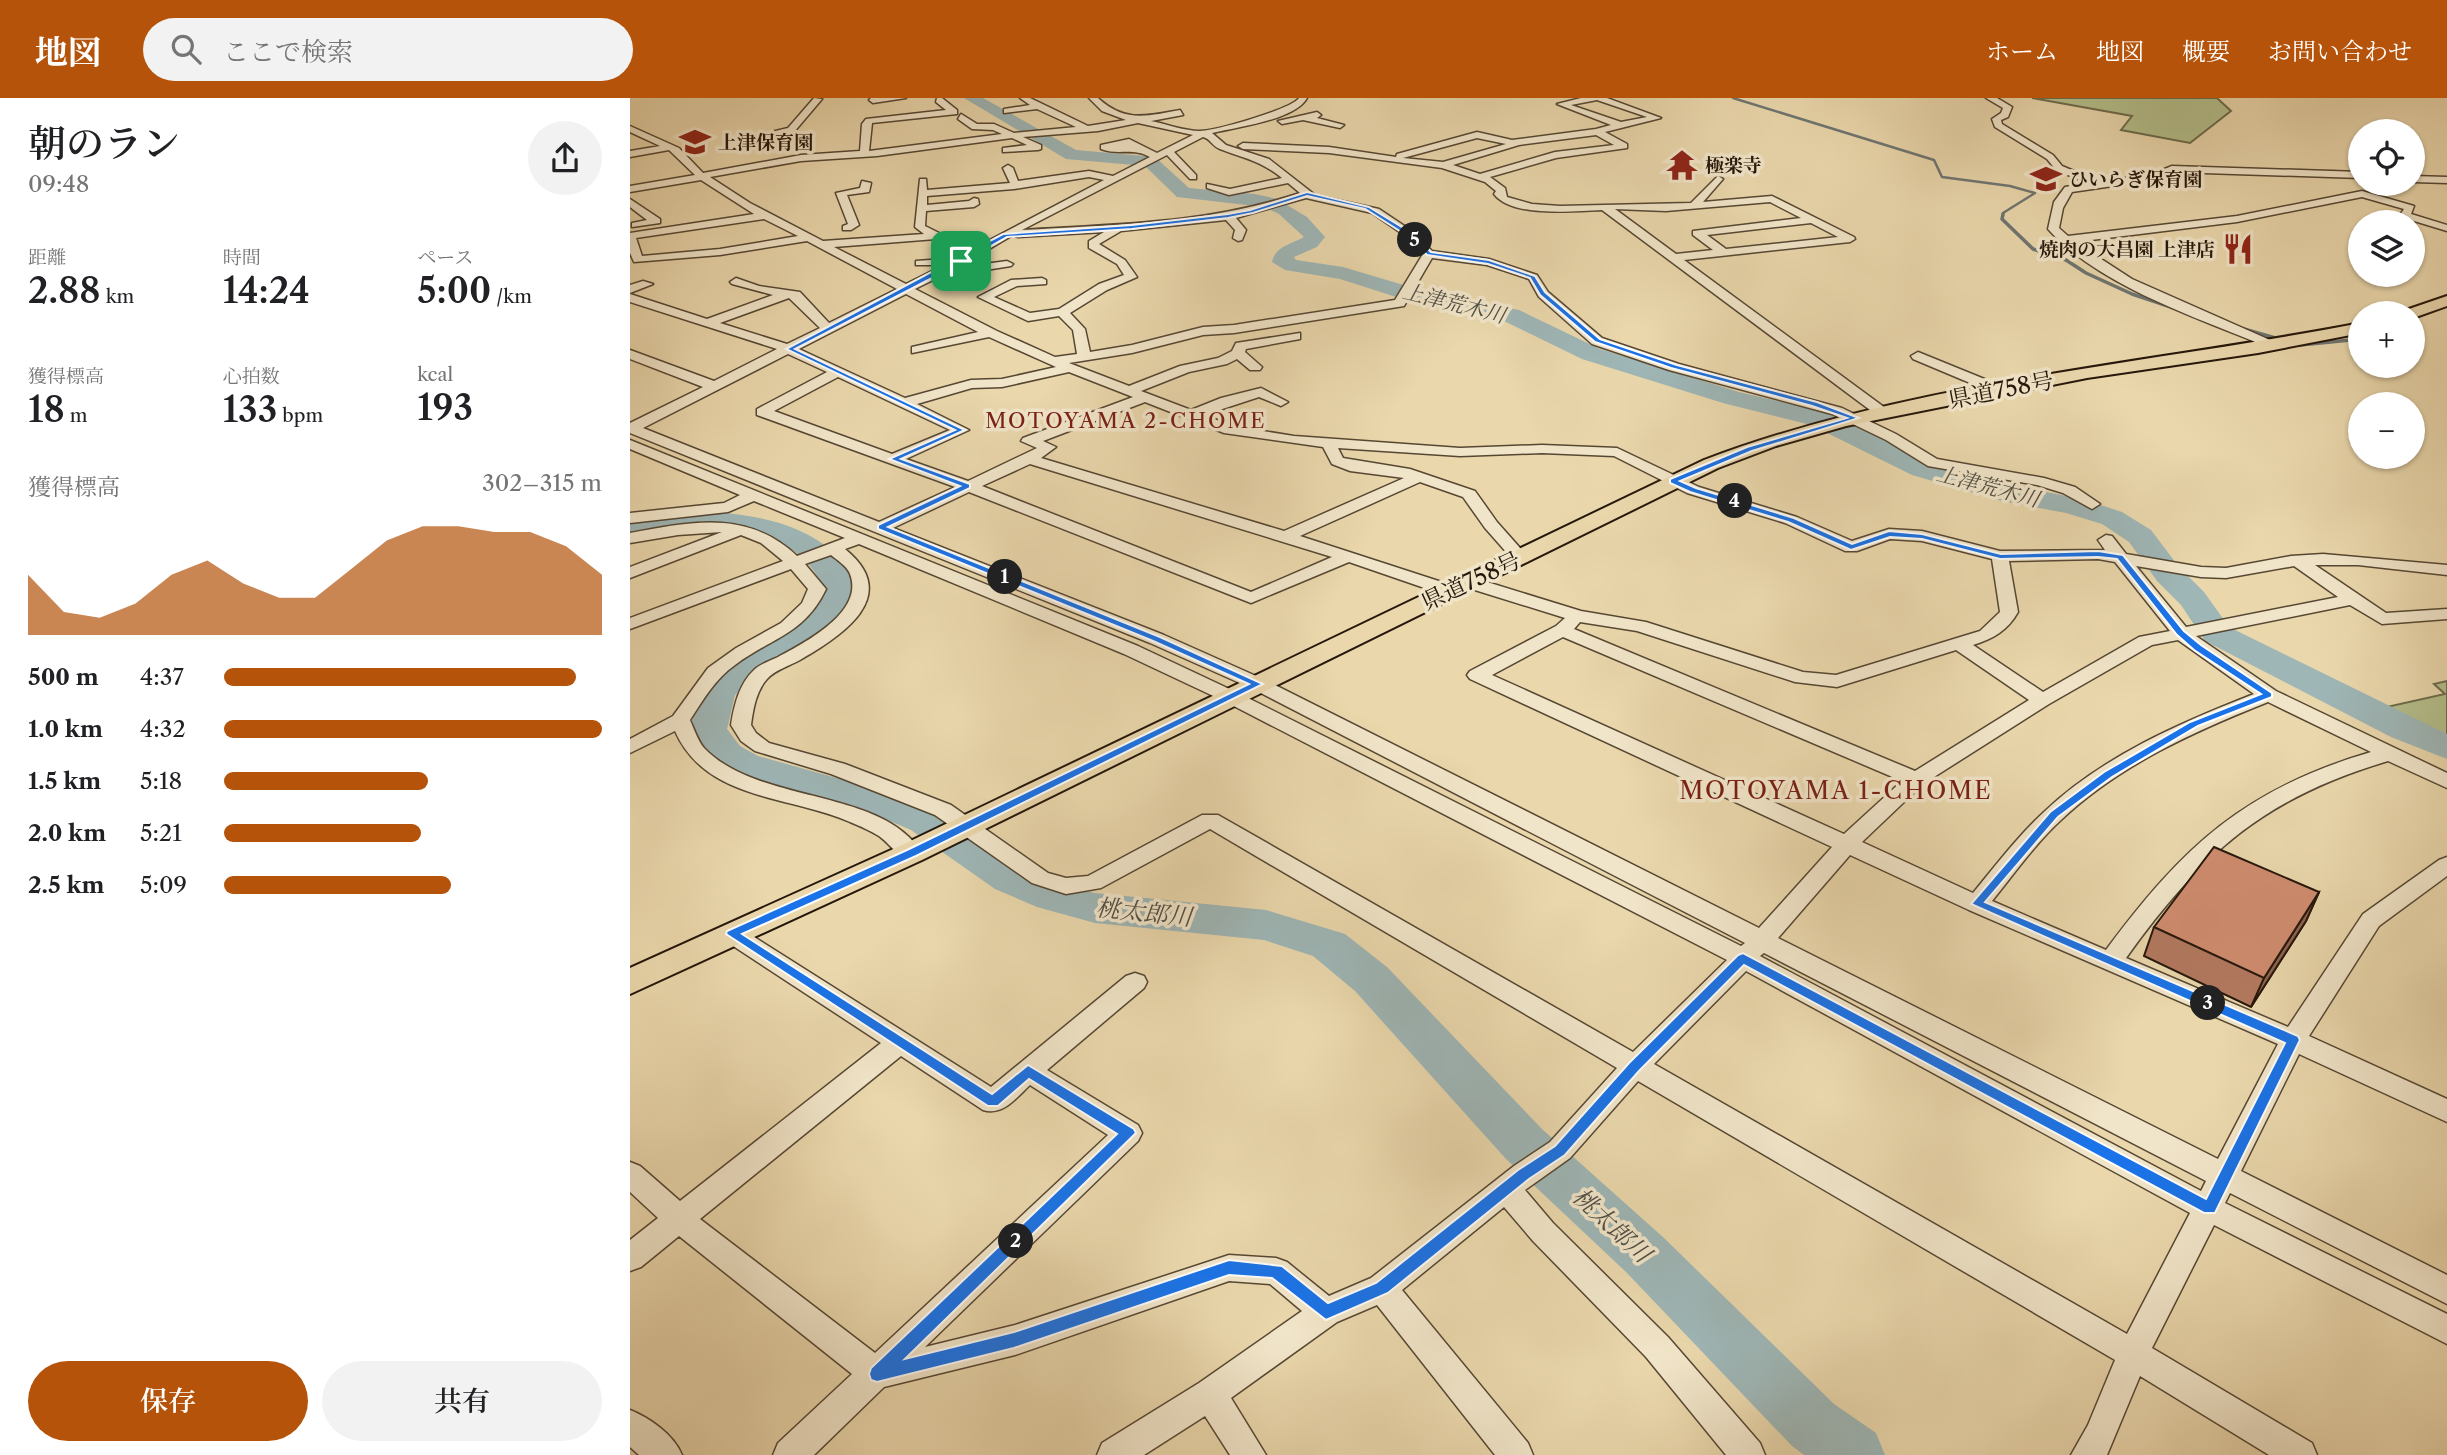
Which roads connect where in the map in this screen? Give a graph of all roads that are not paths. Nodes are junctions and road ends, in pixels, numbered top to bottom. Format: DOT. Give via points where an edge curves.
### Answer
graph roads {
  1 [pos="819,98"];
  2 [pos="902,98"];
  3 [pos="1093,98"];
  4 [pos="1597,98"];
  5 [pos="1990,98"];
  6 [pos="1048,99"];
  7 [pos="873,100"];
  8 [pos="939,100"];
  9 [pos="1030,102"];
  10 [pos="1300,102"];
  11 [pos="1103,107"];
  12 [pos="1140,108"];
  13 [pos="1092,109"];
  14 [pos="1259,110"];
  15 [pos="1007,111"];
  16 [pos="1080,111"];
  17 [pos="1180,113"];
  18 [pos="1242,113"];
  19 [pos="1058,115"];
  20 [pos="1317,115"];
  21 [pos="1162,116"];
  22 [pos="961,117"];
  23 [pos="1305,118"];
  24 [pos="1271,119"];
  25 [pos="1137,121"];
  26 [pos="1340,125"];
  27 [pos="1620,125"];
  28 [pos="1086,127"];
  29 [pos="630,129"];
  30 [pos="1597,132"];
  31 [pos="1206,133"];
  32 [pos="1285,133"];
  33 [pos="635,134"];
  34 [pos="878,135"];
  35 [pos="866,136"];
  36 [pos="1015,136"];
  37 [pos="780,141"];
  38 [pos="1515,143"];
  39 [pos="671,146"];
  40 [pos="791,146"];
  41 [pos="1138,147"];
  42 [pos="1168,151"];
  43 [pos="990,152"];
  44 [pos="630,154"];
  45 [pos="864,154"];
  46 [pos="1555,155"];
  47 [pos="1157,157"];
  48 [pos="801,158"];
  49 [pos="1390,159"];
  50 [pos="1443,165"];
  51 [pos="1046,167"];
  52 [pos="1006,171"];
  53 [pos="702,176"];
  54 [pos="2348,176"];
  55 [pos="1193,177"];
  56 [pos="1480,177"];
  57 [pos="1051,179"];
  58 [pos="1115,179"];
  59 [pos="1291,179"];
  60 [pos="1718,179"];
  61 [pos="2425,179"];
  62 [pos="2447,180"];
  63 [pos="923,181"];
  64 [pos="866,183"];
  65 [pos="2096,183"];
  66 [pos="1211,186"];
  67 [pos="1016,187"];
  68 [pos="975,190"];
  69 [pos="924,193"];
  70 [pos="1307,194"];
  71 [pos="630,196"];
  72 [pos="1693,206"];
  73 [pos="1605,207"];
  74 [pos="922,208"];
  75 [pos="2409,210"];
  76 [pos="766,215"];
  77 [pos="1228,216"];
  78 [pos="1813,220"];
  79 [pos="2425,223"];
  80 [pos="630,226"];
  81 [pos="920,227"];
  82 [pos="1123,227"];
  83 [pos="838,228"];
  84 [pos="2447,228"];
  85 [pos="1005,235"];
  86 [pos="630,236"];
  87 [pos="936,236"];
  88 [pos="1238,238"];
  89 [pos="811,240"];
  90 [pos="2064,240"];
  91 [pos="986,246"];
  92 [pos="1724,253"];
  93 [pos="1429,254"];
  94 [pos="1674,258"];
  95 [pos="961,261"];
  96 [pos="920,263"];
  97 [pos="1007,264"];
  98 [pos="736,282"];
  99 [pos="1042,282"];
  100 [pos="647,284"];
  101 [pos="907,287"];
  102 [pos="630,289"];
  103 [pos="788,294"];
  104 [pos="630,298"];
  105 [pos="2447,301"];
  106 [pos="2425,309"];
  107 [pos="1062,312"];
  108 [pos="707,323"];
  109 [pos="827,328"];
  110 [pos="2348,330"];
  111 [pos="990,333"];
  112 [pos="1296,336"];
  113 [pos="2273,344"];
  114 [pos="789,349"];
  115 [pos="917,350"];
  116 [pos="630,354"];
  117 [pos="1238,354"];
  118 [pos="1918,356"];
  119 [pos="1084,357"];
  120 [pos="1053,362"];
  121 [pos="1255,367"];
  122 [pos="1069,368"];
  123 [pos="837,372"];
  124 [pos="715,386"];
  125 [pos="1999,390"];
  126 [pos="1128,391"];
  127 [pos="1146,397"];
  128 [pos="1280,402"];
  129 [pos="904,403"];
  130 [pos="1883,412"];
  131 [pos="1191,415"];
  132 [pos="1849,419"];
  133 [pos="630,429"];
  134 [pos="1328,441"];
  135 [pos="630,444"];
  136 [pos="893,459"];
  137 [pos="1029,459"];
  138 [pos="1419,477"];
  139 [pos="1673,481"];
  140 [pos="967,486"];
  141 [pos="755,494"];
  142 [pos="2092,504"];
  143 [pos="630,518"];
  144 [pos="881,527"];
  145 [pos="740,531"];
  146 [pos="1284,537"];
  147 [pos="630,538"];
  148 [pos="861,538"];
  149 [pos="2106,540"];
  150 [pos="833,548"];
  151 [pos="1348,556"];
  152 [pos="2000,556"];
  153 [pos="1521,558"];
  154 [pos="2124,558"];
  155 [pos="2298,561"];
  156 [pos="793,562"];
  157 [pos="2447,570"];
  158 [pos="630,573"];
  159 [pos="1458,586"];
  160 [pos="2353,599"];
  161 [pos="2447,614"];
  162 [pos="1570,623"];
  163 [pos="630,624"];
  164 [pos="2187,632"];
  165 [pos="1961,645"];
  166 [pos="1258,684"];
  167 [pos="2269,695"];
  168 [pos="1233,698"];
  169 [pos="2042,700"];
  170 [pos="680,720"];
  171 [pos="630,747"];
  172 [pos="2391,752"];
  173 [pos="1916,779"];
  174 [pos="2447,781"];
  175 [pos="967,826"];
  176 [pos="1847,844"];
  177 [pos="911,853"];
  178 [pos="2447,865"];
  179 [pos="1977,904"];
  180 [pos="732,934"];
  181 [pos="1762,940"];
  182 [pos="1743,958"];
  183 [pos="2111,961"];
  184 [pos="630,982"];
  185 [pos="1135,982"];
  186 [pos="2293,1040"];
  187 [pos="900,1042"];
  188 [pos="1634,1067"];
  189 [pos="1028,1071"];
  190 [pos="2447,1111"];
  191 [pos="630,1174"];
  192 [pos="2225,1177"];
  193 [pos="1506,1189"];
  194 [pos="2209,1209"];
  195 [pos="679,1219"];
  196 [pos="630,1258"];
  197 [pos="1382,1288"];
  198 [pos="2447,1290"];
  199 [pos="1326,1312"];
  200 [pos="2447,1330"];
  201 [pos="2133,1354"];
  202 [pos="877,1374"];
  203 [pos="1210,1395"];
  204 [pos="630,1426"];
  205 [pos="665,1455"];
  206 [pos="790,1455"];
  207 [pos="1114,1455"];
  208 [pos="1249,1455"];
  209 [pos="1516,1455"];
  210 [pos="1748,1455"];
  211 [pos="2088,1455"];
  212 [pos="2300,1455"];
  1 -- 37 [label="street" via="791,130 770,135"];
  2 -- 7 [label="street"];
  3 -- 11 [label="street"];
  4 -- 27 [label="street" via="1657,118"];
  4 -- 27 [label="street" via="1556,103"];
  5 -- 65 [label="street" via="2008,107 2005,115 1996,119 1998,125 2059,168"];
  6 -- 9 [label="street"];
  8 -- 35 [label="street" via="954,112 869,121"];
  9 -- 15 [label="street"];
  9 -- 19 [label="street"];
  10 -- 14 [label="street"];
  10 -- 24 [label="street"];
  11 -- 13 [label="street"];
  11 -- 25 [label="street"];
  12 -- 21 [label="street"];
  14 -- 18 [label="street"];
  14 -- 24 [label="street"];
  16 -- 19 [label="street"];
  17 -- 21 [label="street"];
  19 -- 28 [label="street"];
  20 -- 23 [label="street"];
  21 -- 25 [label="street"];
  22 -- 36 [label="street" via="975,127 994,127"];
  23 -- 24 [label="street"];
  23 -- 26 [label="street"];
  24 -- 31 [label="street"];
  24 -- 32 [label="street"];
  25 -- 28 [label="street"];
  25 -- 31 [label="street"];
  27 -- 30 [label="street"];
  28 -- 36 [label="street"];
  29 -- 33 [label="street"];
  30 -- 38 [label="street"];
  30 -- 46 [label="street" via="1624,146"];
  31 -- 42 [label="street"];
  31 -- 49 [label="street" via="1220,135 1231,145 1329,150"];
  31 -- 59 [label="street" via="1217,144 1266,161"];
  33 -- 39 [label="street"];
  34 -- 35 [label="street"];
  35 -- 45 [label="street"];
  36 -- 43 [label="street" via="1038,148"];
  36 -- 45 [label="street" via="916,153"];
  38 -- 46 [label="street"];
  38 -- 49 [label="street" via="1477,135"];
  38 -- 50 [label="street"];
  39 -- 44 [label="street"];
  39 -- 53 [label="street"];
  40 -- 48 [label="street"];
  41 -- 47 [label="street"];
  42 -- 47 [label="street"];
  42 -- 55 [label="street"];
  45 -- 48 [label="street"];
  46 -- 56 [label="street"];
  47 -- 58 [label="street"];
  48 -- 53 [label="street"];
  49 -- 50 [label="street"];
  50 -- 56 [label="street"];
  51 -- 57 [label="street"];
  52 -- 67 [label="street"];
  53 -- 71 [label="street" via="656,185 656,190"];
  53 -- 76 [label="street"];
  54 -- 65 [label="street" via="2172,169 2154,177"];
  56 -- 73 [label="street" via="1497,186 1510,203 1560,209"];
  57 -- 58 [label="street" via="1089,174"];
  57 -- 67 [label="street"];
  58 -- 85 [label="street"];
  59 -- 66 [label="street" via="1229,192"];
  59 -- 70 [label="street"];
  60 -- 72 [label="street"];
  61 -- 62 [label="street"];
  63 -- 69 [label="street"];
  64 -- 83 [label="street" via="865,190 841,192 854,225"];
  65 -- 90 [label="street" via="2062,194 2053,229"];
  67 -- 68 [label="street"];
  68 -- 69 [label="street"];
  68 -- 74 [label="street" via="974,204"];
  69 -- 74 [label="street"];
  70 -- 77 [label="street"];
  70 -- 93 [label="street" via="1375,211"];
  71 -- 80 [label="street" via="656,221"];
  72 -- 73 [label="street"];
  72 -- 78 [label="street" via="1772,199"];
  73 -- 94 [label="street"];
  74 -- 81 [label="street"];
  75 -- 90 [label="street" via="2362,194 2237,219"];
  76 -- 86 [label="street"];
  76 -- 89 [label="street"];
  77 -- 82 [label="street"];
  77 -- 88 [label="street" via="1241,230"];
  78 -- 92 [label="street" via="1697,233"];
  78 -- 92 [label="street" via="1850,239"];
  79 -- 84 [label="street"];
  81 -- 83 [label="street"];
  81 -- 87 [label="street"];
  82 -- 85 [label="street"];
  82 -- 107 [label="street" via="1093,243 1121,262 1131,276"];
  83 -- 89 [label="street"];
  85 -- 91 [label="street"];
  86 -- 89 [label="street" via="636,253 684,245 687,255"];
  87 -- 89 [label="street"];
  87 -- 91 [label="street" via="959,247"];
  89 -- 101 [label="street"];
  90 -- 113 [label="street" via="2137,287"];
  91 -- 95 [label="street"];
  92 -- 94 [label="street"];
  93 -- 119 [label="street" via="1400,303 1203,331"];
  93 -- 132 [label="street" via="1489,262 1532,277 1543,294 1597,341 1674,367 1815,404"];
  94 -- 130 [label="street"];
  95 -- 96 [label="street"];
  95 -- 97 [label="street" via="967,270"];
  95 -- 101 [label="street"];
  98 -- 103 [label="street"];
  99 -- 107 [label="street" via="1015,282 984,298 1028,317"];
  100 -- 102 [label="street"];
  101 -- 109 [label="street"];
  101 -- 111 [label="street"];
  103 -- 108 [label="street"];
  103 -- 109 [label="street" via="796,295"];
  104 -- 108 [label="street"];
  105 -- 106 [label="main road"];
  107 -- 119 [label="street" via="1079,330"];
  108 -- 114 [label="street"];
  109 -- 114 [label="street"];
  110 -- 113 [label="main road, 県道758号"];
  111 -- 115 [label="street"];
  111 -- 120 [label="street"];
  112 -- 117 [label="street" via="1241,346"];
  113 -- 125 [label="main road, 県道758号"];
  114 -- 123 [label="street"];
  114 -- 124 [label="street"];
  116 -- 124 [label="street"];
  117 -- 121 [label="street"];
  117 -- 126 [label="street"];
  118 -- 125 [label="street"];
  119 -- 120 [label="street"];
  120 -- 122 [label="street"];
  122 -- 126 [label="street"];
  122 -- 129 [label="street" via="1002,383 971,384"];
  123 -- 129 [label="street"];
  123 -- 136 [label="street" via="762,412"];
  124 -- 133 [label="street"];
  125 -- 130 [label="main road, 県道758号"];
  126 -- 127 [label="street"];
  127 -- 131 [label="street"];
  127 -- 137 [label="street" via="1028,441 1049,447"];
  128 -- 131 [label="street" via="1261,392"];
  129 -- 136 [label="street" via="961,430"];
  130 -- 132 [label="main road, 県道758号"];
  131 -- 134 [label="street" via="1229,430"];
  132 -- 139 [label="main road, 県道758号" via="1749,449"];
  132 -- 142 [label="street" via="1933,463 2039,481 2069,490"];
  133 -- 144 [label="street"];
  134 -- 138 [label="street" via="1337,461 1350,467"];
  134 -- 139 [label="street" via="1460,452 1595,449 1617,452"];
  135 -- 141 [label="street"];
  136 -- 140 [label="street"];
  137 -- 140 [label="street"];
  137 -- 146 [label="street"];
  138 -- 146 [label="street"];
  138 -- 153 [label="street" via="1469,494"];
  139 -- 152 [label="street" via="1791,520 1851,547 1889,534 1922,536"];
  139 -- 153 [label="main road, 県道758号"];
  140 -- 144 [label="street"];
  140 -- 151 [label="street" via="1251,598"];
  141 -- 143 [label="street" via="727,506"];
  141 -- 148 [label="street"];
  144 -- 166 [label="street"];
  145 -- 147 [label="street" via="684,529"];
  145 -- 156 [label="street" via="770,542"];
  145 -- 158 [label="street"];
  146 -- 151 [label="street"];
  148 -- 150 [label="street"];
  148 -- 168 [label="street" via="1131,650"];
  149 -- 154 [label="street"];
  150 -- 156 [label="street"];
  150 -- 175 [label="street" via="859,576 860,594 849,617 822,639 761,674 745,702 741,724 748,737 762,747 838,769 943,810"];
  151 -- 159 [label="street"];
  152 -- 154 [label="street" via="2098,554"];
  152 -- 165 [label="street" via="2009,612 1986,635"];
  153 -- 159 [label="main road, 県道758号"];
  154 -- 155 [label="street" via="2226,573"];
  154 -- 164 [label="street"];
  155 -- 157 [label="street" via="2358,560"];
  155 -- 160 [label="street"];
  156 -- 163 [label="street"];
  156 -- 170 [label="street" via="817,589 813,603 801,619 741,651 716,671"];
  159 -- 162 [label="street"];
  159 -- 166 [label="main road, 県道758号"];
  160 -- 161 [label="street" via="2382,619"];
  160 -- 164 [label="street"];
  162 -- 165 [label="street" via="1640,626 1802,678 1837,681"];
  162 -- 173 [label="street"];
  162 -- 176 [label="street" via="1477,675"];
  164 -- 167 [label="street" via="2197,648"];
  164 -- 169 [label="street" via="2146,640"];
  165 -- 169 [label="street"];
  166 -- 168 [label="main road, 県道758号"];
  166 -- 181 [label="street"];
  167 -- 172 [label="street"];
  167 -- 179 [label="street" via="2194,724 2108,774 2054,815"];
  168 -- 175 [label="main road, 県道758号"];
  168 -- 182 [label="street"];
  169 -- 173 [label="street"];
  170 -- 171 [label="street"];
  170 -- 177 [label="street" via="684,738 714,769 887,829"];
  172 -- 174 [label="street"];
  172 -- 183 [label="street" via="2315,778 2252,811 2206,845 2160,893"];
  173 -- 176 [label="street"];
  175 -- 177 [label="main road, 県道758号"];
  175 -- 188 [label="street" via="1040,878 1066,886 1093,883 1210,820"];
  176 -- 179 [label="street"];
  176 -- 181 [label="street"];
  177 -- 180 [label="main road, 県道758号"];
  178 -- 186 [label="street" via="2371,920"];
  179 -- 183 [label="street"];
  180 -- 184 [label="main road, 県道758号"];
  180 -- 187 [label="street"];
  181 -- 182 [label="street"];
  181 -- 192 [label="street"];
  182 -- 188 [label="street"];
  182 -- 194 [label="street"];
  183 -- 186 [label="street"];
  185 -- 189 [label="street"];
  186 -- 190 [label="street"];
  186 -- 192 [label="street"];
  187 -- 189 [label="street" via="993,1102"];
  187 -- 195 [label="street"];
  188 -- 193 [label="street" via="1560,1150"];
  188 -- 201 [label="street"];
  189 -- 202 [label="street" via="1128,1133"];
  191 -- 195 [label="street"];
  192 -- 194 [label="street"];
  192 -- 198 [label="street"];
  193 -- 197 [label="street"];
  193 -- 210 [label="street" via="1657,1347"];
  194 -- 200 [label="street"];
  194 -- 201 [label="street"];
  195 -- 196 [label="street"];
  195 -- 202 [label="street"];
  197 -- 199 [label="street"];
  197 -- 209 [label="street"];
  199 -- 202 [label="street" via="1276,1271 1229,1268 1014,1340"];
  199 -- 203 [label="street"];
  201 -- 211 [label="street"];
  201 -- 212 [label="street"];
  202 -- 206 [label="street"];
  203 -- 207 [label="street"];
  203 -- 208 [label="street"];
  204 -- 205 [label="street"];
}
